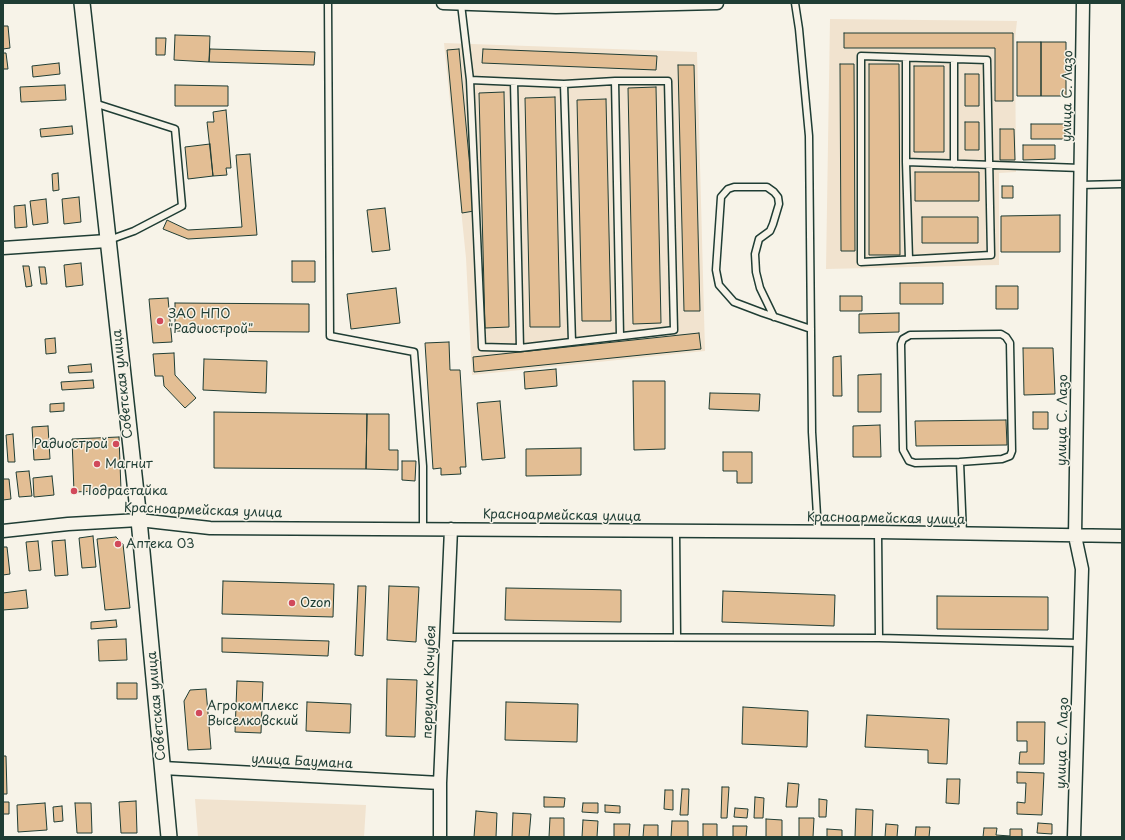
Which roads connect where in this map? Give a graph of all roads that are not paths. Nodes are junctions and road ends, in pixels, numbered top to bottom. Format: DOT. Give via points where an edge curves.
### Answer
graph roads {
  1 [pos="82,3"];
  2 [pos="328,3"];
  3 [pos="443,3"];
  4 [pos="717,3"];
  5 [pos="795,3"];
  6 [pos="1083,3"];
  7 [pos="461,4"];
  8 [pos="556,5"];
  9 [pos="906,58"];
  10 [pos="954,59"];
  11 [pos="470,80"];
  12 [pos="614,81"];
  13 [pos="514,82"];
  14 [pos="564,84"];
  15 [pos="93,103"];
  16 [pos="906,162"];
  17 [pos="954,164"];
  18 [pos="988,165"];
  19 [pos="1081,168"];
  20 [pos="1122,184"];
  21 [pos="1080,185"];
  22 [pos="107,241"];
  23 [pos="3,248"];
  24 [pos="909,259"];
  25 [pos="774,317"];
  26 [pos="811,329"];
  27 [pos="620,336"];
  28 [pos="572,342"];
  29 [pos="520,348"];
  30 [pos="960,462"];
  31 [pos="139,520"];
  32 [pos="423,529"];
  33 [pos="450,529"];
  34 [pos="3,531"];
  35 [pos="676,531"];
  36 [pos="818,532"];
  37 [pos="878,532"];
  38 [pos="963,534"];
  39 [pos="1075,536"];
  40 [pos="1122,536"];
  41 [pos="445,637"];
  42 [pos="677,637"];
  43 [pos="879,638"];
  44 [pos="1080,643"];
  45 [pos="162,768"];
  46 [pos="440,783"];
  47 [pos="170,837"];
  48 [pos="440,837"];
  49 [pos="1074,837"];
  1 -- 15 [label="street, Советская улица"];
  2 -- 32 [label="lane" via="330,336 414,352 423,466"];
  3 -- 7 [label="street"];
  4 -- 8 [label="street"];
  5 -- 26 [label="lane" via="809,136"];
  6 -- 19 [label="street, улица С. Лазо"];
  7 -- 8 [label="street"];
  7 -- 11 [label="lane"];
  9 -- 10 [label="lane"];
  9 -- 16 [label="lane"];
  9 -- 24 [label="lane" via="861,56 861,262"];
  10 -- 17 [label="lane"];
  10 -- 18 [label="lane" via="987,60"];
  11 -- 13 [label="lane"];
  11 -- 29 [label="lane" via="482,347"];
  12 -- 14 [label="lane"];
  12 -- 27 [label="lane"];
  12 -- 27 [label="lane" via="668,81 674,330"];
  13 -- 14 [label="lane"];
  13 -- 29 [label="lane"];
  14 -- 28 [label="lane"];
  15 -- 22 [label="street, Советская улица"];
  15 -- 22 [label="lane" via="175,129 182,206 134,231"];
  16 -- 17 [label="lane"];
  16 -- 24 [label="lane"];
  17 -- 18 [label="lane"];
  18 -- 19 [label="lane"];
  18 -- 24 [label="lane" via="991,255"];
  19 -- 21 [label="street, улица С. Лазо"];
  20 -- 21 [label="lane"];
  21 -- 39 [label="street, улица С. Лазо"];
  22 -- 23 [label="street"];
  22 -- 31 [label="street, Советская улица"];
  25 -- 25 [label="lane" via="734,302 719,285 716,270 721,197 728,189 767,187 778,197 779,204 773,224 770,231 759,239 755,254 760,288"];
  25 -- 26 [label="lane"];
  26 -- 36 [label="lane" via="812,432"];
  27 -- 28 [label="lane"];
  28 -- 29 [label="lane"];
  30 -- 30 [label="lane" via="915,463 909,461 903,450 901,344 903,339 910,335 1001,334 1010,343 1010,456 1002,459"];
  30 -- 38 [label="lane"];
  31 -- 32 [label="street, Красноармейская улица" via="210,528"];
  31 -- 34 [label="street, Красноармейская улица"];
  31 -- 45 [label="street, Советская улица"];
  32 -- 33 [label="street, Красноармейская улица"];
  33 -- 35 [label="street, Красноармейская улица"];
  33 -- 41 [label="street, переулок Кочубея"];
  35 -- 36 [label="street, Красноармейская улица"];
  35 -- 42 [label="lane"];
  36 -- 37 [label="street, Красноармейская улица"];
  37 -- 38 [label="street, Красноармейская улица"];
  37 -- 43 [label="lane"];
  38 -- 39 [label="street, Красноармейская улица"];
  39 -- 40 [label="street, Красноармейская улица"];
  39 -- 44 [label="street, улица С. Лазо" via="1082,569"];
  41 -- 42 [label="lane"];
  41 -- 46 [label="street, переулок Кочубея"];
  42 -- 43 [label="lane"];
  43 -- 44 [label="lane"];
  44 -- 49 [label="street, улица С. Лазо"];
  45 -- 46 [label="street, улица Баумана"];
  45 -- 47 [label="street, Советская улица"];
  46 -- 48 [label="street, переулок Кочубея"];
}
